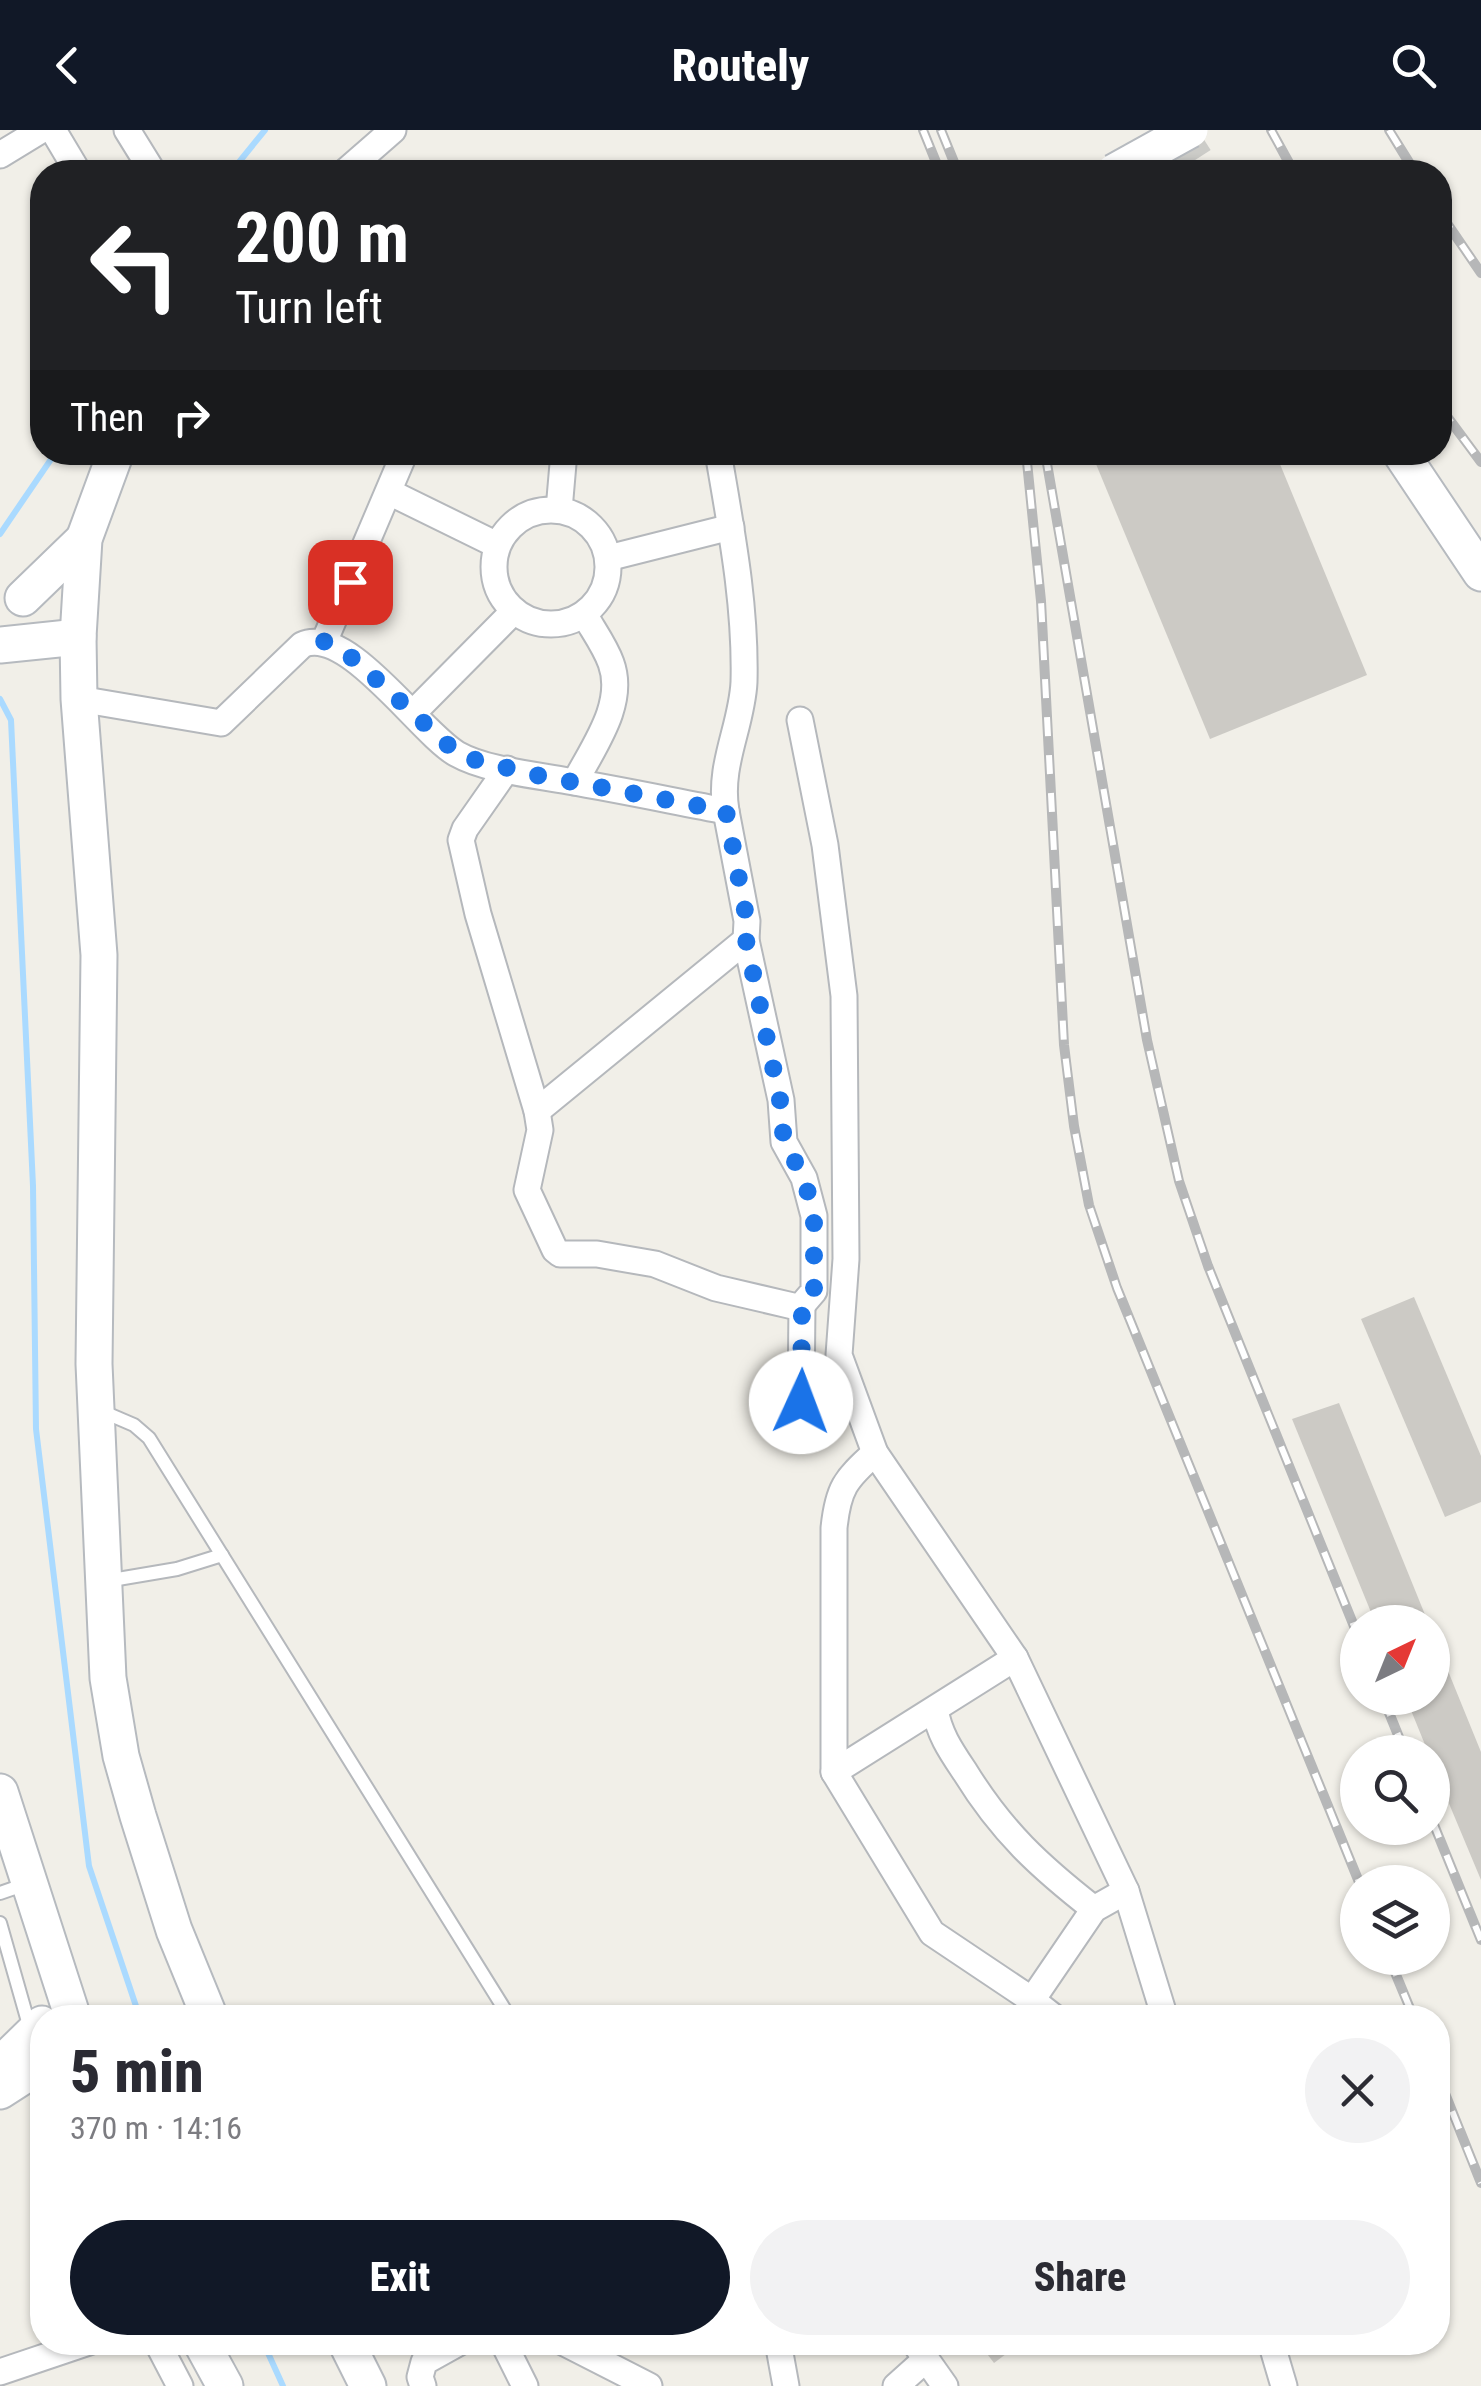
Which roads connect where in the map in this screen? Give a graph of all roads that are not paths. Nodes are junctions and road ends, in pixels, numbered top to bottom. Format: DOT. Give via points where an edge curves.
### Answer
graph roads {
  1 [pos="40,130"];
  2 [pos="53,130"];
  3 [pos="127,130"];
  4 [pos="393,130"];
  5 [pos="1190,130"];
  6 [pos="0,155"];
  7 [pos="71,160"];
  8 [pos="146,160"];
  9 [pos="359,160"];
  10 [pos="1136,160"];
  11 [pos="111,465"];
  12 [pos="399,465"];
  13 [pos="563,465"];
  14 [pos="720,465"];
  15 [pos="1409,465"];
  16 [pos="388,492"];
  17 [pos="558,510"];
  18 [pos="731,528"];
  19 [pos="84,539"];
  20 [pos="498,545"];
  21 [pos="608,558"];
  22 [pos="1481,573"];
  23 [pos="11,599"];
  24 [pos="514,611"];
  25 [pos="584,614"];
  26 [pos="79,624"];
  27 [pos="324,642"];
  28 [pos="12,644"];
  29 [pos="79,698"];
  30 [pos="413,713"];
  31 [pos="800,720"];
  32 [pos="507,769"];
  33 [pos="575,782"];
  34 [pos="726,811"];
  35 [pos="746,940"];
  36 [pos="537,1111"];
  37 [pos="802,1305"];
  38 [pos="801,1402"];
  39 [pos="96,1409"];
  40 [pos="875,1453"];
  41 [pos="222,1554"];
  42 [pos="104,1581"];
  43 [pos="1015,1658"];
  44 [pos="934,1709"];
  45 [pos="834,1772"];
  46 [pos="0,1792"];
  47 [pos="13,1879"];
  48 [pos="1126,1891"];
  49 [pos="1094,1909"];
  50 [pos="0,1923"];
  51 [pos="1032,2000"];
  52 [pos="46,2005"];
  53 [pos="49,2005"];
  54 [pos="205,2005"];
  55 [pos="502,2005"];
  56 [pos="1038,2005"];
  57 [pos="1157,2005"];
  58 [pos="30,2036"];
  59 [pos="0,2065"];
  60 [pos="30,2072"];
  61 [pos="0,2091"];
  62 [pos="50,2355"];
  63 [pos="163,2355"];
  64 [pos="208,2355"];
  65 [pos="352,2355"];
  66 [pos="437,2355"];
  67 [pos="509,2355"];
  68 [pos="589,2355"];
  69 [pos="780,2355"];
  70 [pos="916,2355"];
  71 [pos="922,2355"];
  72 [pos="1273,2355"];
  73 [pos="0,2372"];
  74 [pos="1280,2384"];
  75 [pos="180,2386"];
  76 [pos="224,2386"];
  77 [pos="368,2386"];
  78 [pos="423,2386"];
  79 [pos="525,2386"];
  80 [pos="650,2386"];
  81 [pos="786,2386"];
  82 [pos="896,2386"];
  83 [pos="945,2386"];
  1 -- 6 [label="street"];
  2 -- 7 [label="street"];
  3 -- 8 [label="street"];
  4 -- 9 [label="street"];
  5 -- 10 [label="street, bridge"];
  11 -- 19 [label="street"];
  12 -- 16 [label="street"];
  13 -- 17 [label="street"];
  14 -- 18 [label="street"];
  15 -- 22 [label="street"];
  16 -- 20 [label="street"];
  16 -- 27 [label="street"];
  17 -- 20 [label="street" via="522,517"];
  17 -- 21 [label="street" via="591,526"];
  18 -- 21 [label="street"];
  18 -- 34 [label="street" via="742,596 744,684 728,754"];
  19 -- 23 [label="street"];
  19 -- 26 [label="street"];
  20 -- 24 [label="street" via="497,588"];
  21 -- 25 [label="street" via="605,587"];
  23 -- 26 [label="street"];
  24 -- 25 [label="street" via="551,625"];
  24 -- 30 [label="street"];
  25 -- 33 [label="street" via="610,661 615,695"];
  26 -- 28 [label="street"];
  26 -- 29 [label="street"];
  27 -- 29 [label="street" via="302,645 221,723"];
  27 -- 30 [label="street" via="354,659"];
  29 -- 39 [label="street" via="98,955"];
  30 -- 32 [label="street" via="460,756"];
  31 -- 40 [label="street" via="825,845 844,996 846,1260 839,1355"];
  32 -- 33 [label="street"];
  32 -- 36 [label="street" via="460,840"];
  33 -- 34 [label="street"];
  34 -- 35 [label="street"];
  35 -- 36 [label="street"];
  35 -- 37 [label="street" via="784,1142 804,1178 814,1216 814,1291"];
  36 -- 37 [label="street" via="540,1130 527,1190 560,1254 655,1264 754,1299"];
  37 -- 38 [label="street"];
  39 -- 41 [label="lane" via="149,1438"];
  39 -- 42 [label="street"];
  40 -- 43 [label="street"];
  40 -- 45 [label="street" via="848,1476 837,1498"];
  41 -- 42 [label="lane"];
  41 -- 55 [label="lane"];
  42 -- 54 [label="street" via="108,1678 121,1756 174,1930"];
  43 -- 44 [label="street"];
  43 -- 48 [label="street"];
  44 -- 45 [label="street"];
  44 -- 49 [label="street" via="938,1731 1018,1846"];
  45 -- 51 [label="street" via="932,1934"];
  46 -- 47 [label="street"];
  47 -- 53 [label="street"];
  48 -- 49 [label="street"];
  48 -- 57 [label="street"];
  49 -- 51 [label="street"];
  50 -- 52 [label="lane"];
  51 -- 56 [label="street"];
  58 -- 59 [label="street"];
  60 -- 61 [label="street"];
  62 -- 73 [label="street"];
  63 -- 75 [label="street"];
  64 -- 76 [label="street"];
  65 -- 77 [label="street"];
  66 -- 78 [label="street" via="424,2362"];
  67 -- 79 [label="street"];
  68 -- 80 [label="street"];
  69 -- 81 [label="street"];
  70 -- 82 [label="street"];
  71 -- 83 [label="street"];
  72 -- 74 [label="street"];
}
